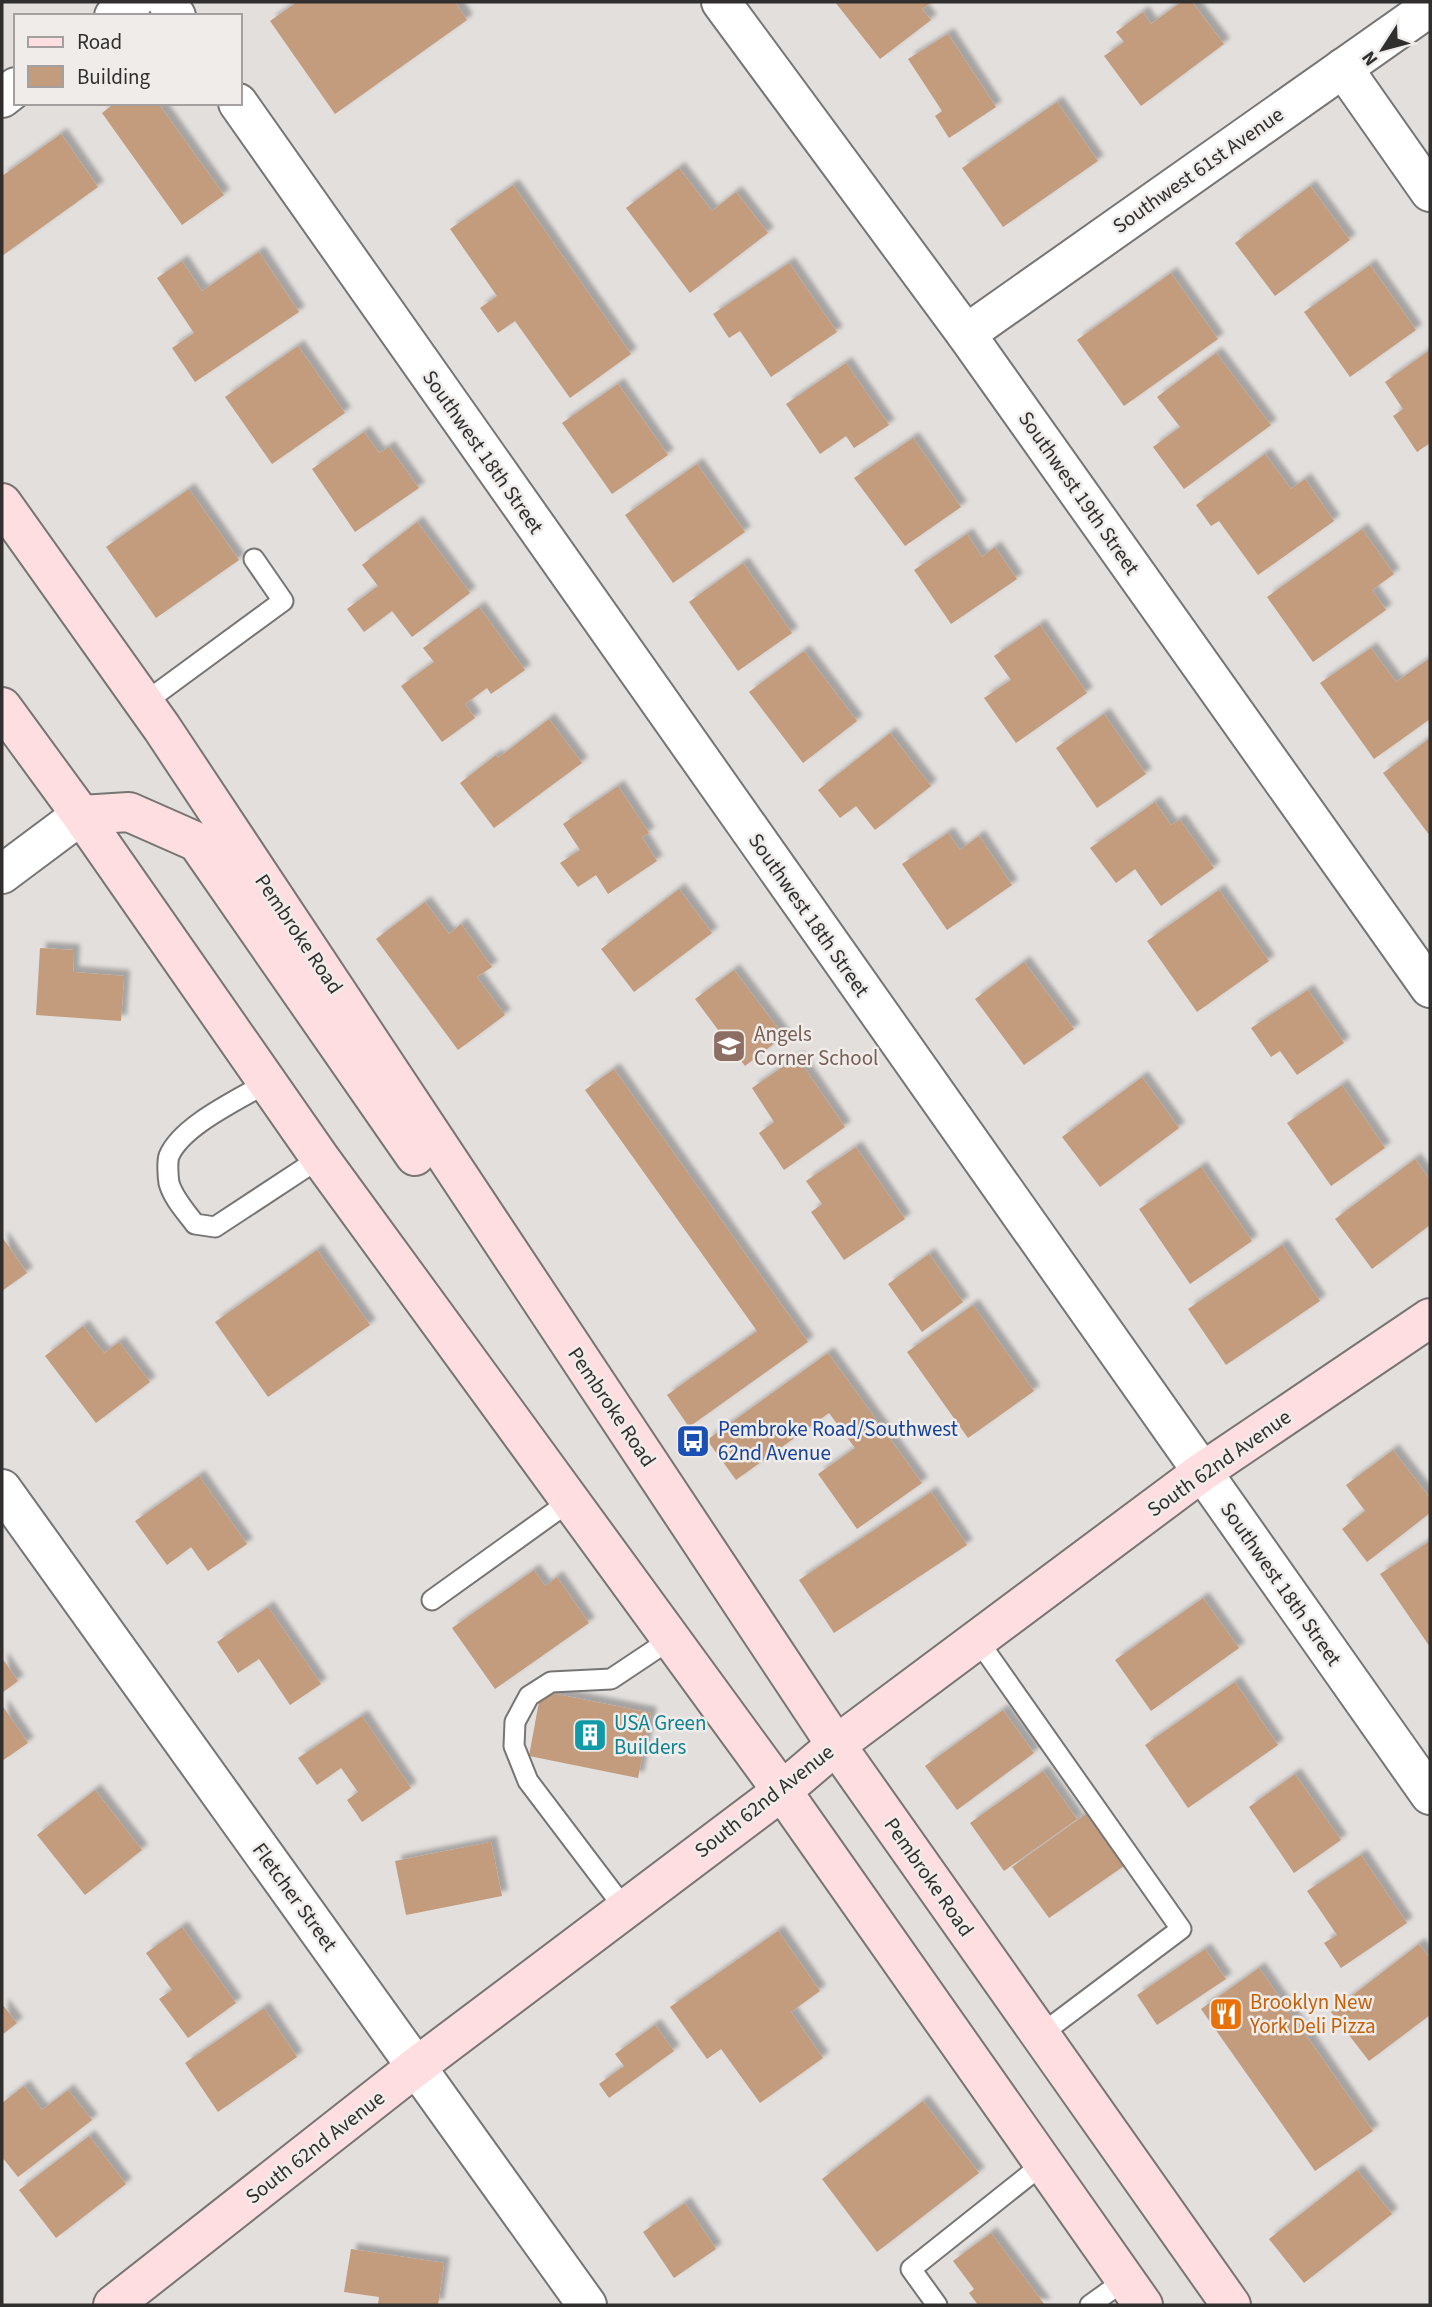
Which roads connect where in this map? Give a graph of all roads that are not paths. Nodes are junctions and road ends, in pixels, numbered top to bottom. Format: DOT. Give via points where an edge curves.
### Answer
graph roads {
  1 [pos="133,2"];
  2 [pos="721,2"];
  3 [pos="1430,7"];
  4 [pos="117,14"];
  5 [pos="1343,68"];
  6 [pos="239,105"];
  7 [pos="1430,192"];
  8 [pos="965,334"];
  9 [pos="2,503"];
  10 [pos="254,559"];
  11 [pos="144,703"];
  12 [pos="2,706"];
  13 [pos="81,815"];
  14 [pos="2,874"];
  15 [pos="1430,988"];
  16 [pos="268,1083"];
  17 [pos="320,1158"];
  18 [pos="491,1224"];
  19 [pos="1430,1318"];
  20 [pos="1202,1472"];
  21 [pos="2,1489"];
  22 [pos="570,1500"];
  23 [pos="432,1600"];
  24 [pos="671,1639"];
  25 [pos="977,1639"];
  26 [pos="836,1745"];
  27 [pos="782,1791"];
  28 [pos="1430,1795"];
  29 [pos="625,1909"];
  30 [pos="1040,2035"];
  31 [pos="417,2066"];
  32 [pos="1043,2164"];
  33 [pos="1134,2293"];
  34 [pos="113,2305"];
  35 [pos="587,2305"];
  36 [pos="937,2305"];
  37 [pos="1090,2305"];
  38 [pos="1231,2305"];
  1 -- 4 [label="street"];
  2 -- 8 [label="street, Southwest 19th Street"];
  3 -- 5 [label="street, Southwest 61st Avenue"];
  5 -- 7 [label="street"];
  5 -- 8 [label="street, Southwest 61st Avenue"];
  6 -- 20 [label="street, Southwest 18th Street"];
  8 -- 15 [label="street, Southwest 19th Street"];
  9 -- 11 [label="main road, Pembroke Road"];
  10 -- 11 [label="lane" via="283,601"];
  11 -- 18 [label="main road, Pembroke Road"];
  12 -- 13 [label="main road"];
  13 -- 14 [label="street"];
  13 -- 16 [label="main road"];
  13 -- 18 [label="main road" via="129,812 197,842 432,1180"];
  16 -- 17 [label="main road"];
  16 -- 17 [label="lane" via="182,1138 168,1158 169,1184 181,1205 195,1224 215,1227"];
  17 -- 22 [label="main road"];
  18 -- 26 [label="main road, Pembroke Road"];
  19 -- 20 [label="main road, South 62nd Avenue"];
  20 -- 25 [label="main road, South 62nd Avenue"];
  20 -- 28 [label="street, Southwest 18th Street"];
  21 -- 31 [label="street, Fletcher Street"];
  22 -- 23 [label="lane"];
  22 -- 24 [label="main road"];
  24 -- 27 [label="main road"];
  24 -- 29 [label="lane" via="611,1679 551,1682 529,1696 515,1722 514,1746 528,1781"];
  25 -- 26 [label="main road, South 62nd Avenue"];
  25 -- 30 [label="lane" via="1181,1929"];
  26 -- 27 [label="main road, South 62nd Avenue"];
  26 -- 30 [label="main road, Pembroke Road"];
  27 -- 29 [label="main road, South 62nd Avenue"];
  27 -- 32 [label="main road"];
  29 -- 31 [label="main road, South 62nd Avenue"];
  30 -- 38 [label="main road, Pembroke Road"];
  31 -- 34 [label="main road, South 62nd Avenue"];
  31 -- 35 [label="street, Fletcher Street"];
  32 -- 33 [label="main road"];
  32 -- 36 [label="lane" via="911,2269"];
  33 -- 37 [label="lane"];
}
